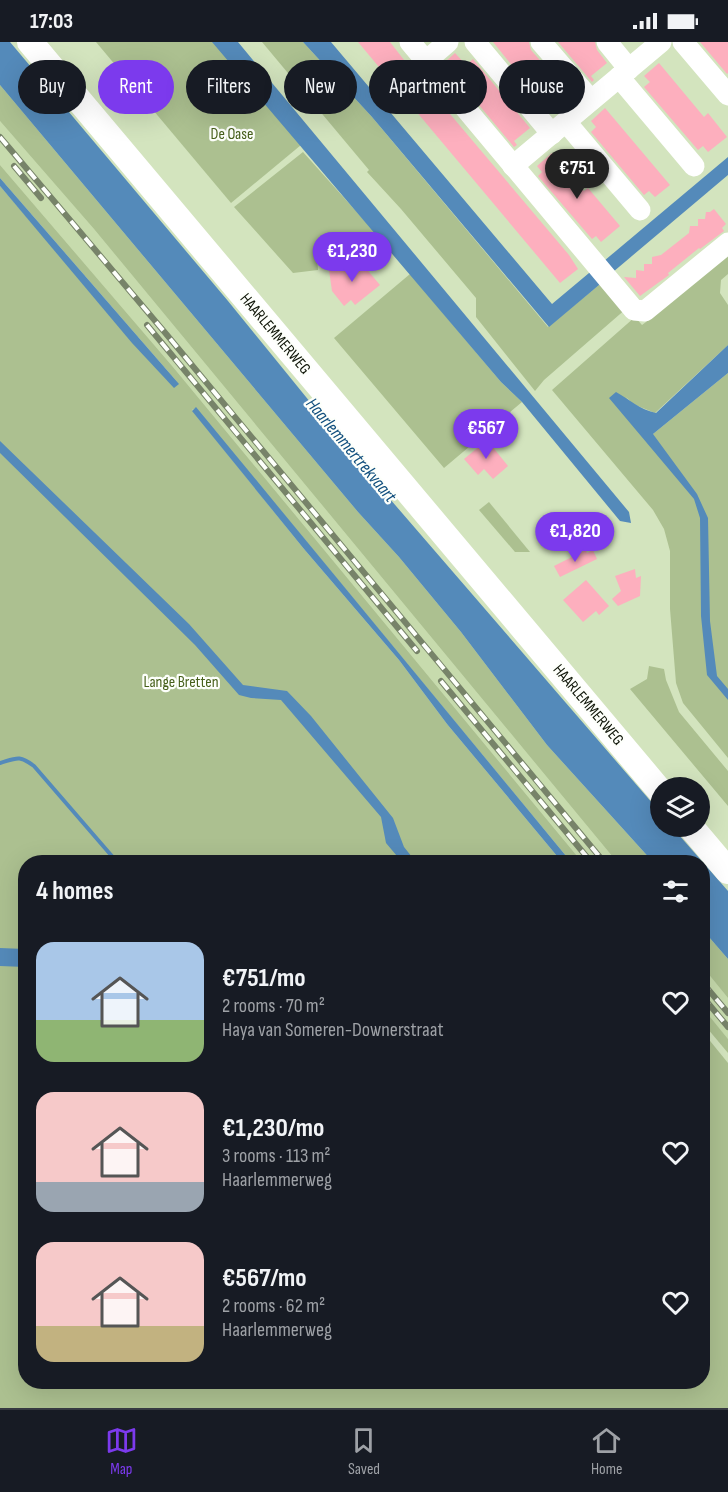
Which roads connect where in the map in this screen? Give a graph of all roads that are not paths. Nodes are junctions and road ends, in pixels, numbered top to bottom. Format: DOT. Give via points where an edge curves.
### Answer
graph roads {
  1 [pos="30,42"];
  2 [pos="52,42"];
  3 [pos="410,42"];
  4 [pos="448,42"];
  5 [pos="475,42"];
  6 [pos="542,42"];
  7 [pos="607,42"];
  8 [pos="661,42"];
  9 [pos="683,42"];
  10 [pos="425,60"];
  11 [pos="427,60"];
  12 [pos="624,73"];
  13 [pos="728,95"];
  14 [pos="591,100"];
  15 [pos="470,114"];
  16 [pos="559,128"];
  17 [pos="513,166"];
  18 [pos="694,166"];
  19 [pos="640,210"];
  20 [pos="728,243"];
  21 [pos="670,777"];
  22 [pos="650,778"];
  23 [pos="710,824"];
  24 [pos="699,837"];
  25 [pos="728,845"];
  26 [pos="728,871"];
  1 -- 22 [label="main road, HAARLEMMERWEG"];
  2 -- 21 [label="main road, HAARLEMMERWEG"];
  3 -- 10 [label="street"];
  4 -- 11 [label="street"];
  5 -- 16 [label="street"];
  6 -- 14 [label="street"];
  7 -- 12 [label="street"];
  8 -- 12 [label="street"];
  9 -- 13 [label="street"];
  12 -- 14 [label="street"];
  12 -- 18 [label="street"];
  14 -- 16 [label="street"];
  15 -- 17 [label="street"];
  16 -- 17 [label="street"];
  16 -- 19 [label="street"];
  17 -- 20 [label="street" via="634,310 645,311"];
  23 -- 25 [label="main road"];
  24 -- 26 [label="main road"];
}
